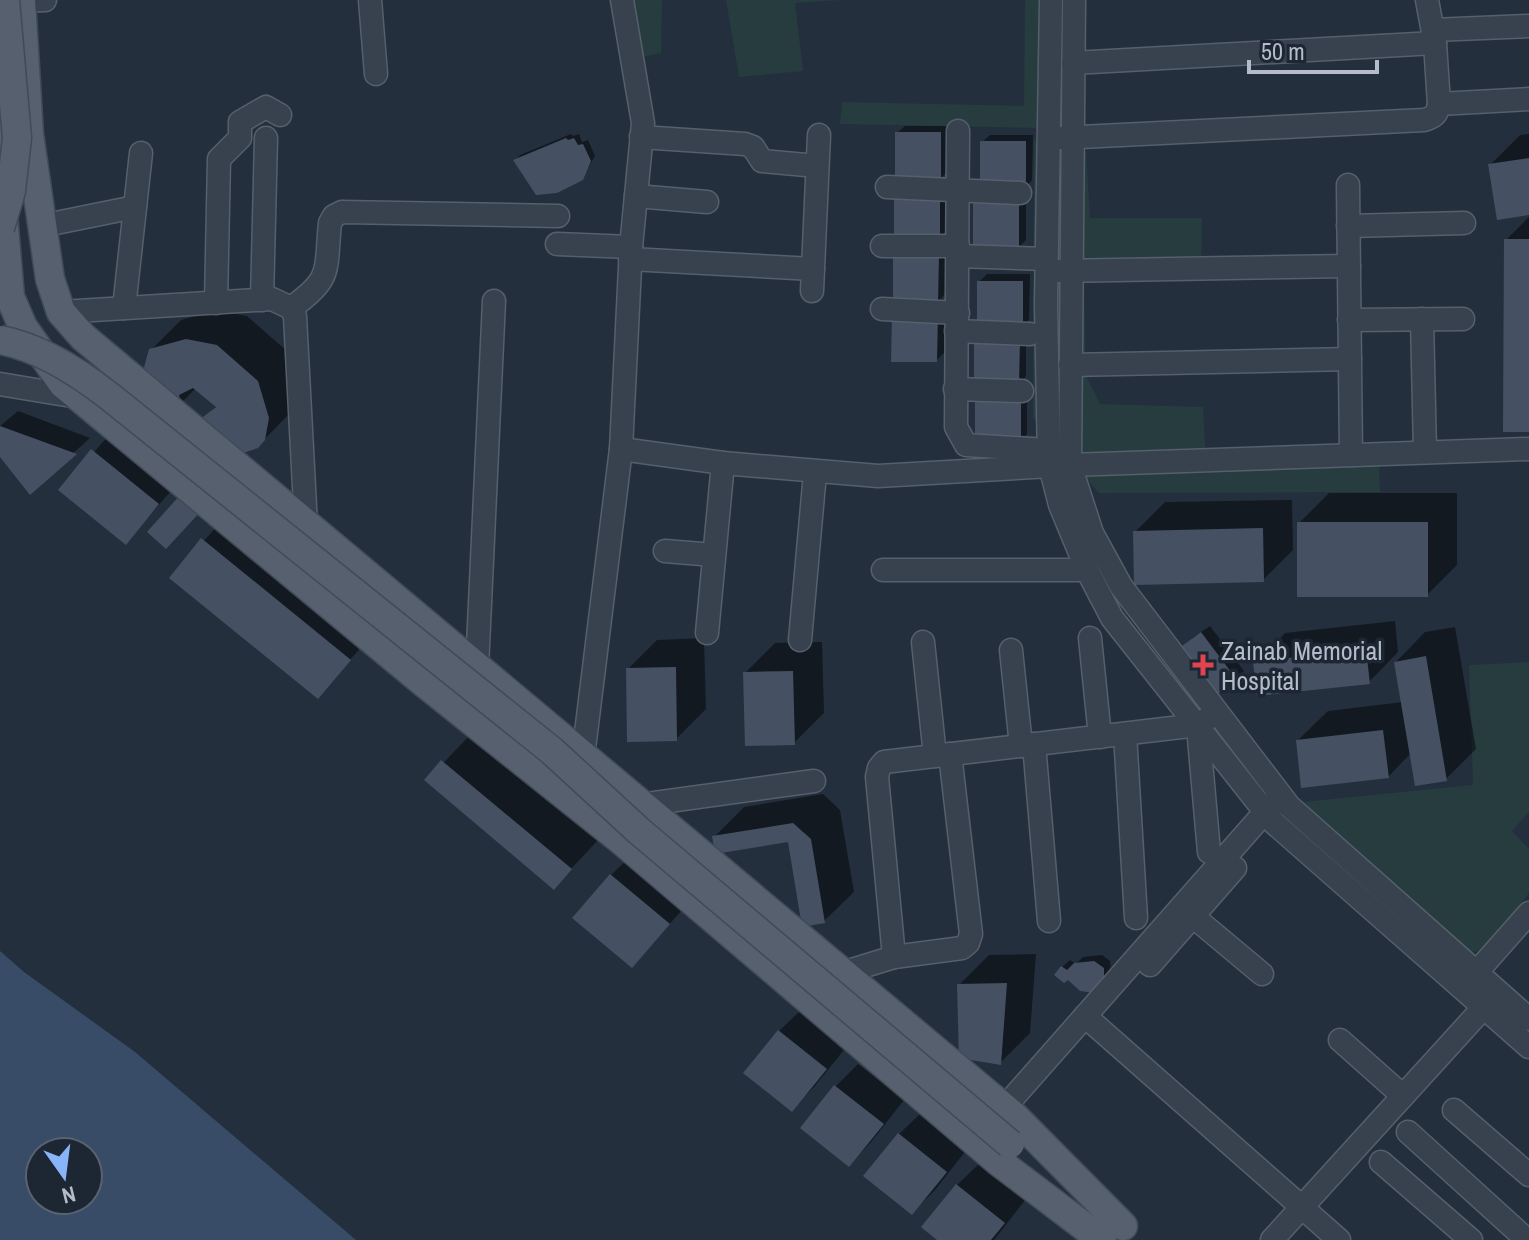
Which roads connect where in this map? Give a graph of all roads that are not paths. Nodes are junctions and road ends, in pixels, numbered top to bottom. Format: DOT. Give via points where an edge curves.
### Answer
graph roads {
  1 [pos="5,0"];
  2 [pos="21,0"];
  3 [pos="45,0"];
  4 [pos="370,0"];
  5 [pos="622,0"];
  6 [pos="1051,0"];
  7 [pos="1074,0"];
  8 [pos="1427,0"];
  9 [pos="1529,26"];
  10 [pos="1434,37"];
  11 [pos="1073,63"];
  12 [pos="376,74"];
  13 [pos="1529,99"];
  14 [pos="1439,104"];
  15 [pos="0,105"];
  16 [pos="280,115"];
  17 [pos="958,131"];
  18 [pos="819,135"];
  19 [pos="641,137"];
  20 [pos="266,138"];
  21 [pos="1049,138"];
  22 [pos="1073,138"];
  23 [pos="141,153"];
  24 [pos="817,166"];
  25 [pos="0,168"];
  26 [pos="0,175"];
  27 [pos="1348,185"];
  28 [pos="887,187"];
  29 [pos="957,190"];
  30 [pos="1020,193"];
  31 [pos="636,196"];
  32 [pos="707,202"];
  33 [pos="135,207"];
  34 [pos="558,216"];
  35 [pos="1464,223"];
  36 [pos="41,226"];
  37 [pos="1348,226"];
  38 [pos="0,228"];
  39 [pos="557,244"];
  40 [pos="882,246"];
  41 [pos="958,251"];
  42 [pos="631,253"];
  43 [pos="1046,266"];
  44 [pos="1349,266"];
  45 [pos="1071,270"];
  46 [pos="262,300"];
  47 [pos="494,301"];
  48 [pos="216,303"];
  49 [pos="124,308"];
  50 [pos="291,308"];
  51 [pos="882,309"];
  52 [pos="61,312"];
  53 [pos="1422,319"];
  54 [pos="1463,319"];
  55 [pos="1349,320"];
  56 [pos="957,322"];
  57 [pos="1030,334"];
  58 [pos="0,340"];
  59 [pos="0,355"];
  60 [pos="1350,359"];
  61 [pos="1070,365"];
  62 [pos="0,384"];
  63 [pos="955,389"];
  64 [pos="1022,391"];
  65 [pos="78,397"];
  66 [pos="621,449"];
  67 [pos="1529,449"];
  68 [pos="1425,452"];
  69 [pos="1351,455"];
  70 [pos="1056,461"];
  71 [pos="723,463"];
  72 [pos="815,473"];
  73 [pos="306,525"];
  74 [pos="665,551"];
  75 [pos="714,555"];
  76 [pos="883,570"];
  77 [pos="1087,570"];
  78 [pos="707,633"];
  79 [pos="1090,638"];
  80 [pos="800,640"];
  81 [pos="923,642"];
  82 [pos="1011,650"];
  83 [pos="477,668"];
  84 [pos="1217,711"];
  85 [pos="1198,725"];
  86 [pos="1125,734"];
  87 [pos="1100,737"];
  88 [pos="1028,745"];
  89 [pos="943,755"];
  90 [pos="583,757"];
  91 [pos="814,781"];
  92 [pos="644,808"];
  93 [pos="1277,809"];
  94 [pos="597,821"];
  95 [pos="622,841"];
  96 [pos="1209,852"];
  97 [pos="1188,912"];
  98 [pos="1529,913"];
  99 [pos="1136,918"];
  100 [pos="1049,921"];
  101 [pos="894,957"];
  102 [pos="842,973"];
  103 [pos="1476,973"];
  104 [pos="1262,974"];
  105 [pos="1484,1007"];
  106 [pos="1529,1019"];
  107 [pos="1091,1020"];
  108 [pos="1340,1040"];
  109 [pos="1529,1047"];
  110 [pos="1403,1096"];
  111 [pos="1454,1110"];
  112 [pos="1009,1112"];
  113 [pos="1408,1132"];
  114 [pos="1381,1162"];
  115 [pos="1529,1175"];
  116 [pos="1458,1178"];
  117 [pos="1432,1206"];
  118 [pos="1302,1207"];
  119 [pos="1121,1235"];
  120 [pos="1272,1240"];
  121 [pos="1339,1240"];
  122 [pos="1471,1240"];
  123 [pos="1527,1240"];
  1 -- 38 [label="main road, bridge" via="17,138"];
  2 -- 3 [label="street"];
  2 -- 36 [label="main road"];
  4 -- 12 [label="street"];
  5 -- 19 [label="street"];
  6 -- 21 [label="street"];
  7 -- 11 [label="street"];
  8 -- 10 [label="street"];
  9 -- 10 [label="street"];
  10 -- 11 [label="street"];
  10 -- 14 [label="street"];
  11 -- 22 [label="street"];
  13 -- 14 [label="street"];
  14 -- 22 [label="street" via="1438,113 1424,120"];
  15 -- 25 [label="main road"];
  16 -- 48 [label="street" via="266,107 240,122 240,138 219,159"];
  17 -- 29 [label="street"];
  18 -- 24 [label="street"];
  19 -- 24 [label="street" via="745,144 762,161"];
  19 -- 31 [label="street"];
  20 -- 46 [label="street"];
  21 -- 22 [label="street"];
  21 -- 43 [label="street"];
  22 -- 45 [label="street"];
  23 -- 33 [label="street"];
  24 -- 42 [label="street" via="812,280"];
  26 -- 65 [label="main road" via="10,297 23,327"];
  27 -- 37 [label="street"];
  28 -- 29 [label="street"];
  29 -- 30 [label="street"];
  29 -- 41 [label="street"];
  31 -- 32 [label="street"];
  31 -- 42 [label="street"];
  33 -- 36 [label="street"];
  33 -- 49 [label="street"];
  34 -- 50 [label="street" via="342,212 330,223 321,283"];
  35 -- 37 [label="street"];
  36 -- 52 [label="main road"];
  37 -- 44 [label="street"];
  39 -- 42 [label="street"];
  40 -- 41 [label="street"];
  41 -- 43 [label="street"];
  41 -- 56 [label="street"];
  42 -- 66 [label="street"];
  43 -- 45 [label="street"];
  43 -- 70 [label="street"];
  44 -- 45 [label="street"];
  44 -- 55 [label="street"];
  45 -- 61 [label="street"];
  46 -- 48 [label="street"];
  46 -- 50 [label="street"];
  47 -- 83 [label="street"];
  48 -- 49 [label="street"];
  49 -- 52 [label="street"];
  50 -- 73 [label="street"];
  51 -- 56 [label="street"];
  52 -- 73 [label="main road" via="83,337"];
  53 -- 54 [label="street"];
  53 -- 55 [label="street"];
  53 -- 68 [label="street"];
  55 -- 60 [label="street"];
  56 -- 57 [label="street"];
  56 -- 63 [label="street"];
  58 -- 119 [label="main road, bridge" via="30,348 109,396 552,751 639,831"];
  59 -- 94 [label="main road" via="30,361 69,380 588,798"];
  60 -- 61 [label="street"];
  60 -- 69 [label="street"];
  61 -- 70 [label="street"];
  62 -- 65 [label="street"];
  63 -- 64 [label="street"];
  63 -- 70 [label="street" via="956,427 966,445"];
  65 -- 94 [label="main road"];
  66 -- 71 [label="street"];
  66 -- 90 [label="street"];
  67 -- 68 [label="street"];
  68 -- 69 [label="street"];
  69 -- 70 [label="street"];
  70 -- 72 [label="street" via="878,476"];
  70 -- 77 [label="street" via="1060,505"];
  70 -- 84 [label="street" via="1121,586"];
  71 -- 72 [label="street"];
  71 -- 75 [label="street"];
  72 -- 80 [label="street"];
  73 -- 83 [label="main road"];
  74 -- 75 [label="street"];
  75 -- 78 [label="street"];
  76 -- 77 [label="street"];
  77 -- 85 [label="street" via="1112,618"];
  79 -- 87 [label="street"];
  81 -- 89 [label="street"];
  82 -- 88 [label="street"];
  83 -- 90 [label="main road"];
  84 -- 85 [label="street"];
  84 -- 93 [label="street"];
  85 -- 86 [label="street"];
  85 -- 93 [label="street"];
  85 -- 96 [label="street"];
  86 -- 87 [label="street"];
  86 -- 99 [label="street"];
  87 -- 88 [label="street"];
  88 -- 89 [label="street"];
  88 -- 100 [label="street"];
  89 -- 101 [label="street" via="884,762 879,768"];
  89 -- 101 [label="street" via="971,934 962,948"];
  90 -- 92 [label="main road"];
  91 -- 92 [label="street"];
  92 -- 95 [label="main road"];
  92 -- 102 [label="main road"];
  93 -- 97 [label="street"];
  93 -- 103 [label="street"];
  93 -- 105 [label="street"];
  94 -- 95 [label="main road"];
  95 -- 119 [label="main road" via="991,1156"];
  97 -- 104 [label="street"];
  97 -- 107 [label="street"];
  98 -- 103 [label="street"];
  101 -- 102 [label="street"];
  102 -- 112 [label="main road"];
  103 -- 106 [label="street"];
  105 -- 109 [label="street"];
  105 -- 110 [label="street"];
  107 -- 112 [label="street"];
  107 -- 118 [label="street"];
  108 -- 110 [label="street"];
  110 -- 118 [label="street"];
  111 -- 115 [label="street"];
  112 -- 119 [label="main road"];
  113 -- 116 [label="street"];
  114 -- 117 [label="street"];
  116 -- 117 [label="street"];
  116 -- 123 [label="street"];
  117 -- 122 [label="street"];
  118 -- 120 [label="street"];
  118 -- 121 [label="street"];
}
